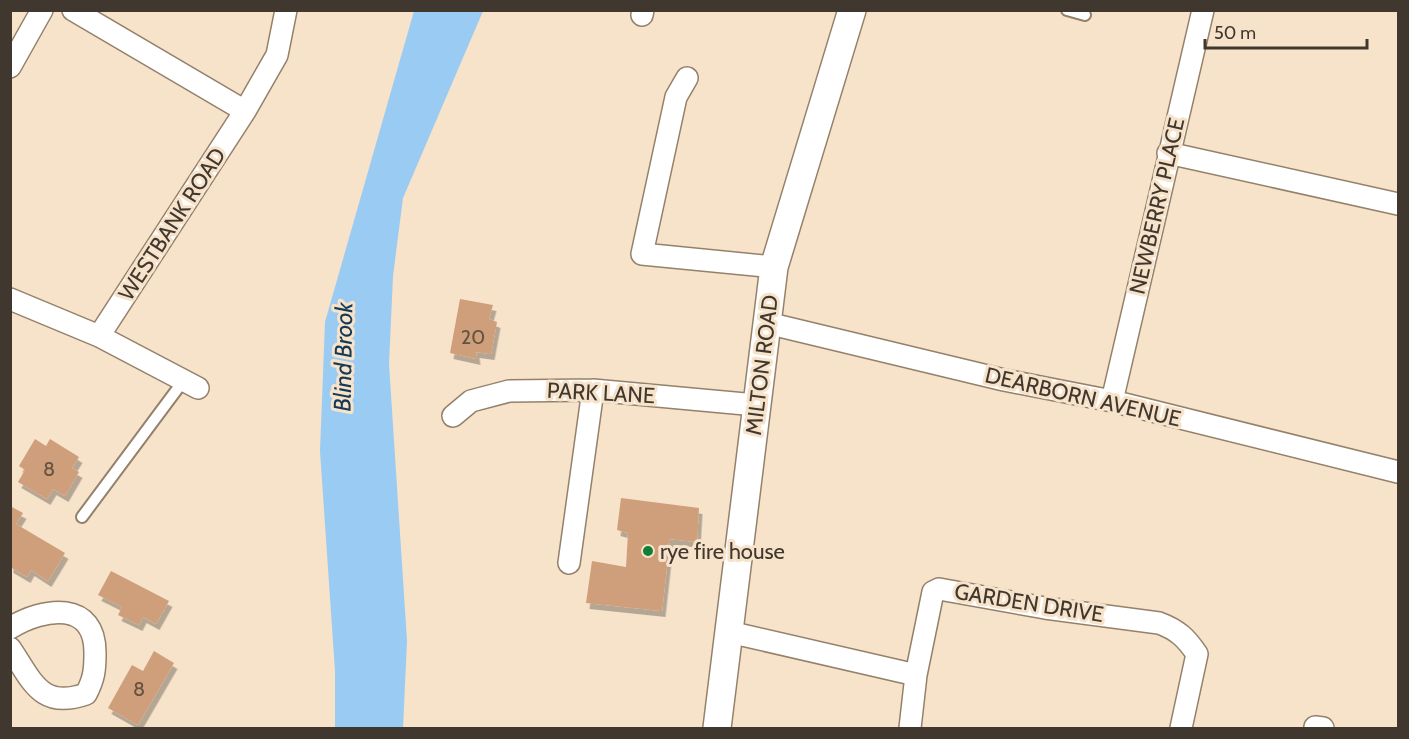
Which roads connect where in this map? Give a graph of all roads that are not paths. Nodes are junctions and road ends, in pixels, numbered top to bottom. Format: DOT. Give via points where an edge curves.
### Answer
graph roads {
  1 [pos="42,10"];
  2 [pos="73,10"];
  3 [pos="286,10"];
  4 [pos="852,10"];
  5 [pos="1066,10"];
  6 [pos="1203,10"];
  7 [pos="1085,15"];
  8 [pos="10,67"];
  9 [pos="687,78"];
  10 [pos="245,111"];
  11 [pos="1168,153"];
  12 [pos="1398,204"];
  13 [pos="774,267"];
  14 [pos="10,298"];
  15 [pos="767,322"];
  16 [pos="99,336"];
  17 [pos="191,384"];
  18 [pos="593,390"];
  19 [pos="1112,401"];
  20 [pos="756,405"];
  21 [pos="453,416"];
  22 [pos="1398,472"];
  23 [pos="82,517"];
  24 [pos="569,563"];
  25 [pos="10,628"];
  26 [pos="729,632"];
  27 [pos="10,648"];
  28 [pos="916,675"];
  29 [pos="717,729"];
  30 [pos="910,729"];
  31 [pos="1181,729"];
  1 -- 8 [label="street"];
  2 -- 10 [label="street"];
  3 -- 10 [label="street, WESTBANK ROAD" via="277,55"];
  4 -- 13 [label="street, MILTON ROAD"];
  5 -- 7 [label="lane"];
  6 -- 11 [label="street, NEWBERRY PLACE"];
  9 -- 13 [label="street" via="676,97 642,254"];
  10 -- 16 [label="street, WESTBANK ROAD"];
  11 -- 12 [label="street"];
  11 -- 19 [label="street, NEWBERRY PLACE"];
  13 -- 15 [label="street, MILTON ROAD"];
  14 -- 16 [label="street"];
  15 -- 19 [label="street, DEARBORN AVENUE" via="1004,380"];
  15 -- 20 [label="street, MILTON ROAD"];
  16 -- 17 [label="street"];
  17 -- 23 [label="lane"];
  18 -- 20 [label="street, PARK LANE"];
  18 -- 21 [label="street, PARK LANE" via="509,391 471,401"];
  18 -- 24 [label="street"];
  19 -- 22 [label="street, DEARBORN AVENUE"];
  20 -- 26 [label="street, MILTON ROAD"];
  25 -- 27 [label="street" via="47,612 74,615 90,627 95,638 94,678 86,694 50,697 39,692"];
  26 -- 28 [label="street"];
  26 -- 29 [label="street, MILTON ROAD"];
  28 -- 30 [label="street, GARDEN DRIVE"];
  28 -- 31 [label="street, GARDEN DRIVE" via="933,592 939,589 1159,622 1184,636 1197,654"];
}
